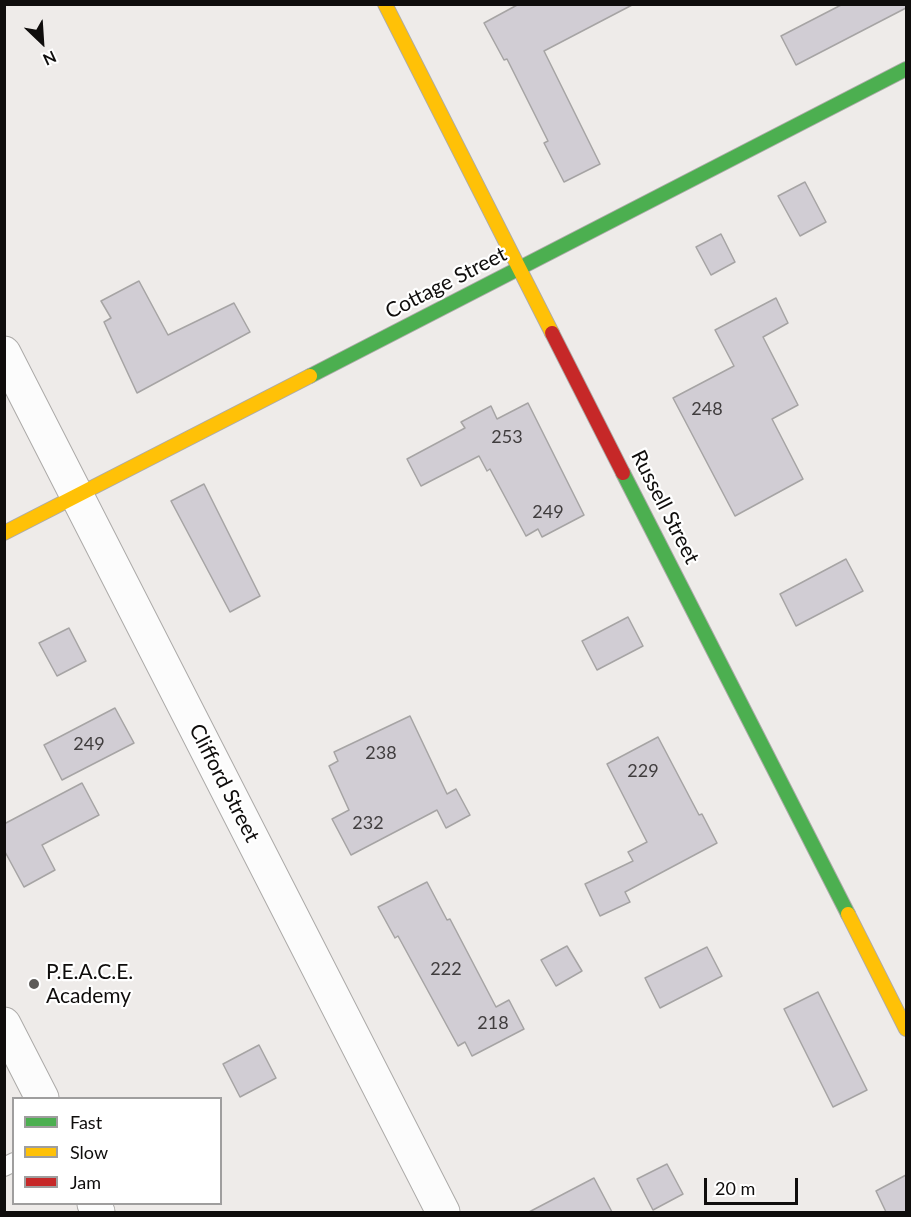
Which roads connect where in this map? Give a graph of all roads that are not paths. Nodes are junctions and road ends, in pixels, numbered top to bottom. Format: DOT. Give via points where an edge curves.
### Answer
graph roads {
  1 [pos="385,4"];
  2 [pos="906,69"];
  3 [pos="520,268"];
  4 [pos="4,352"];
  5 [pos="77,495"];
  6 [pos="4,533"];
  7 [pos="4,1024"];
  8 [pos="906,1029"];
  9 [pos="41,1097"];
  10 [pos="443,1212"];
  1 -- 3 [label="street, Russell Street"];
  2 -- 3 [label="street, Cottage Street"];
  3 -- 5 [label="street, Cottage Street"];
  3 -- 8 [label="street, Russell Street"];
  4 -- 5 [label="street, Clifford Street"];
  5 -- 6 [label="street, Cottage Street"];
  5 -- 10 [label="street, Clifford Street"];
  7 -- 9 [label="street"];
}
